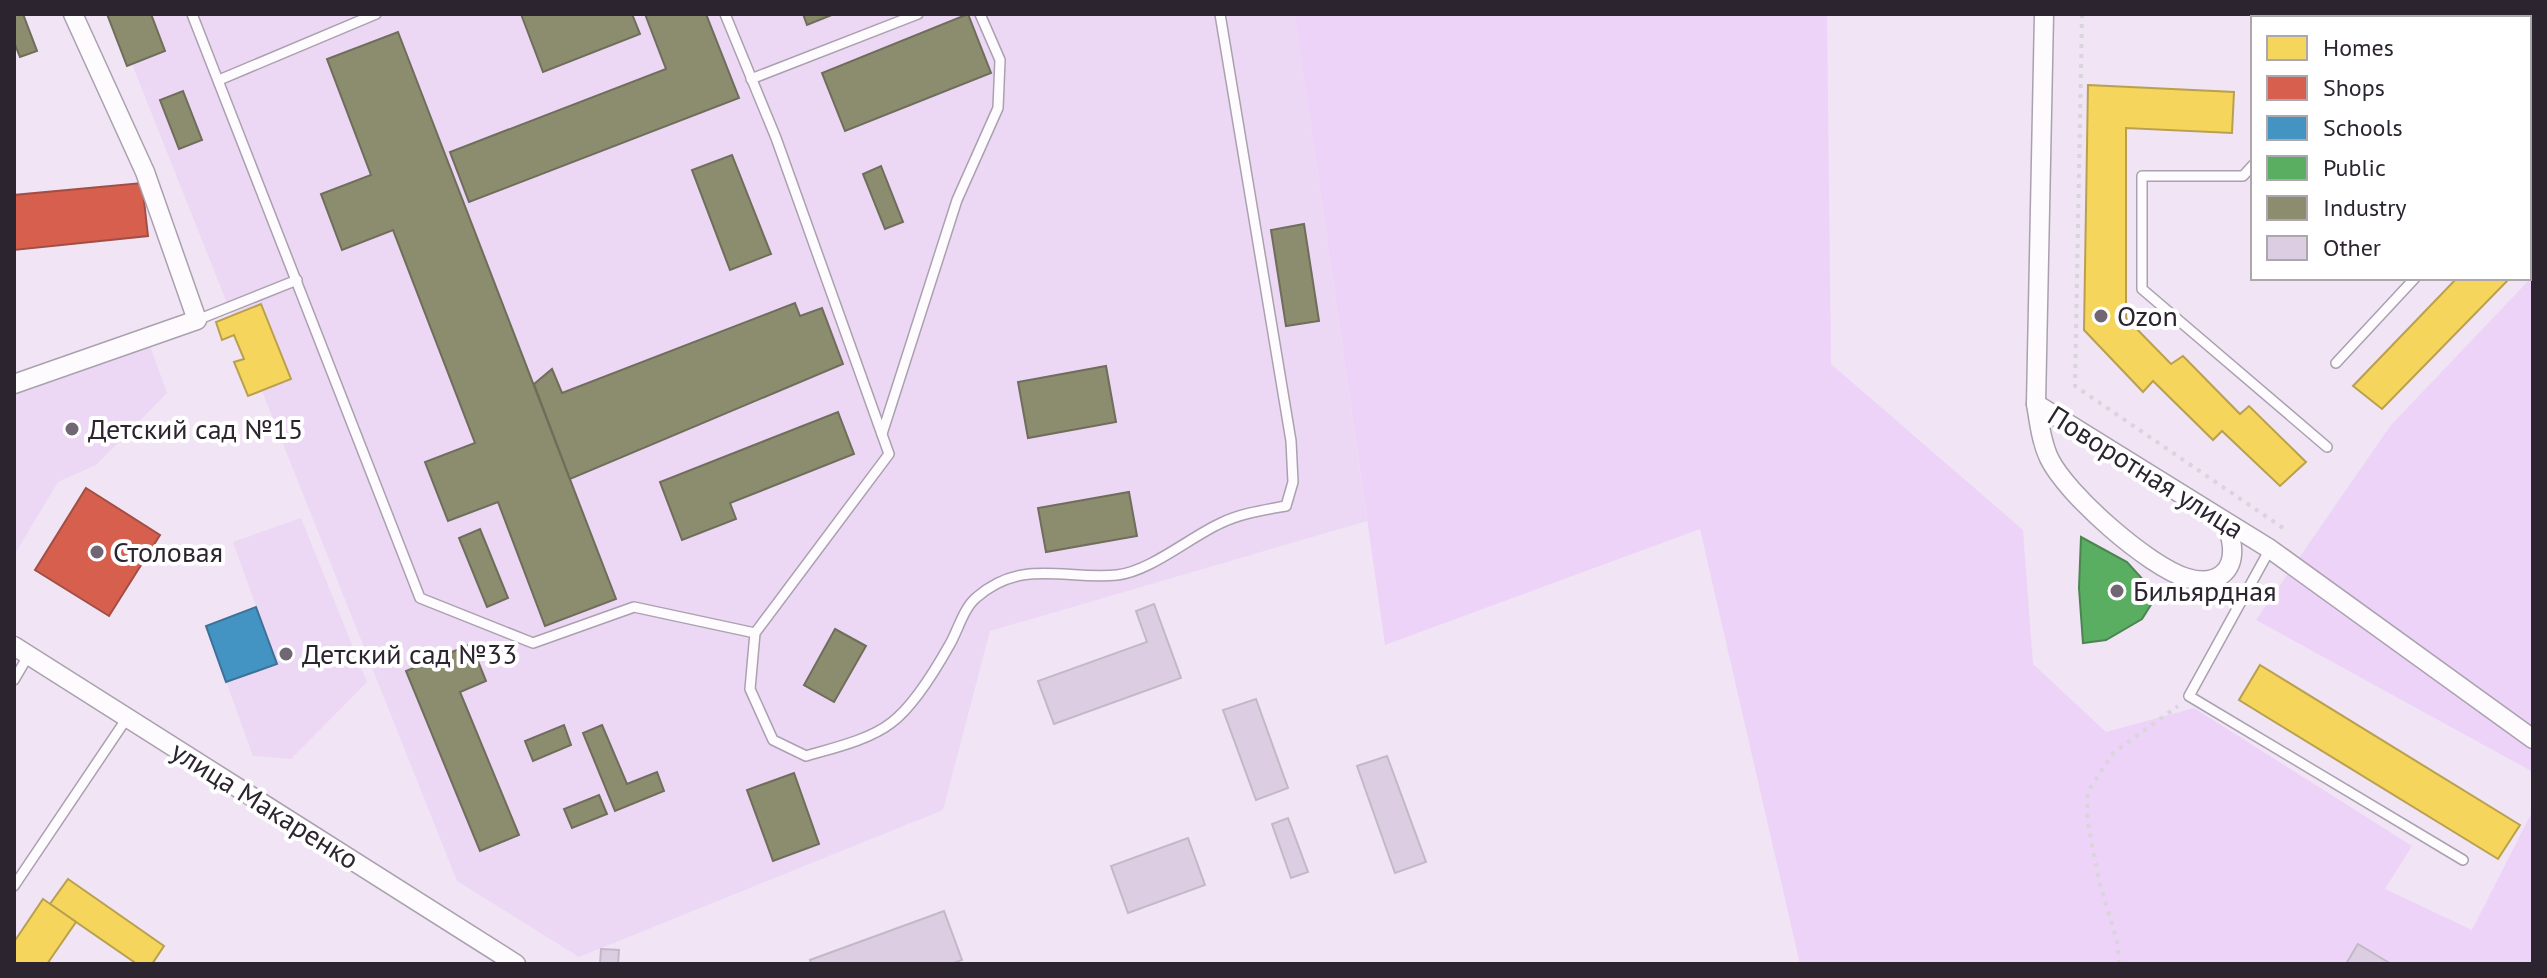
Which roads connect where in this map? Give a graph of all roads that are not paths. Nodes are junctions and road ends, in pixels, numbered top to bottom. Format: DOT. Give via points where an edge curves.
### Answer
graph roads {
  1 [pos="73,14"];
  2 [pos="192,14"];
  3 [pos="376,14"];
  4 [pos="725,14"];
  5 [pos="918,14"];
  6 [pos="980,14"];
  7 [pos="1220,14"];
  8 [pos="2044,14"];
  9 [pos="751,79"];
  10 [pos="219,80"];
  11 [pos="2251,167"];
  12 [pos="297,280"];
  13 [pos="2413,280"];
  14 [pos="197,320"];
  15 [pos="2336,363"];
  16 [pos="14,384"];
  17 [pos="2036,404"];
  18 [pos="882,435"];
  19 [pos="2327,447"];
  20 [pos="2220,519"];
  21 [pos="2270,549"];
  22 [pos="755,633"];
  23 [pos="21,651"];
  24 [pos="14,680"];
  25 [pos="127,718"];
  26 [pos="2533,739"];
  27 [pos="2463,860"];
  28 [pos="14,886"];
  29 [pos="516,964"];
  1 -- 14 [label="street" via="145,172"];
  2 -- 10 [label="lane"];
  3 -- 10 [label="lane"];
  4 -- 9 [label="lane"];
  5 -- 9 [label="lane"];
  6 -- 18 [label="lane" via="1000,60 998,108 957,200"];
  7 -- 22 [label="lane" via="1291,441 1293,482 1286,506 1222,523 1120,575 1030,572 995,583 973,599 919,692 891,723 848,744 806,756 773,740 750,689"];
  8 -- 17 [label="street, Поворотная улица"];
  9 -- 18 [label="lane"];
  10 -- 12 [label="lane"];
  11 -- 19 [label="lane" via="2243,176 2142,176 2142,289"];
  12 -- 14 [label="lane"];
  12 -- 22 [label="lane" via="420,598 533,643 634,607"];
  13 -- 15 [label="lane"];
  14 -- 16 [label="street"];
  17 -- 20 [label="street, Поворотная улица"];
  17 -- 20 [label="street" via="2049,459 2066,482 2110,527 2172,573 2212,581 2225,572 2232,555 2231,537"];
  18 -- 22 [label="lane" via="889,454"];
  20 -- 21 [label="street, Поворотная улица"];
  21 -- 26 [label="street, Поворотная улица"];
  21 -- 27 [label="lane" via="2189,696"];
  23 -- 24 [label="lane"];
  23 -- 25 [label="street, улица Макаренко"];
  25 -- 28 [label="lane"];
  25 -- 29 [label="street, улица Макаренко"];
}
